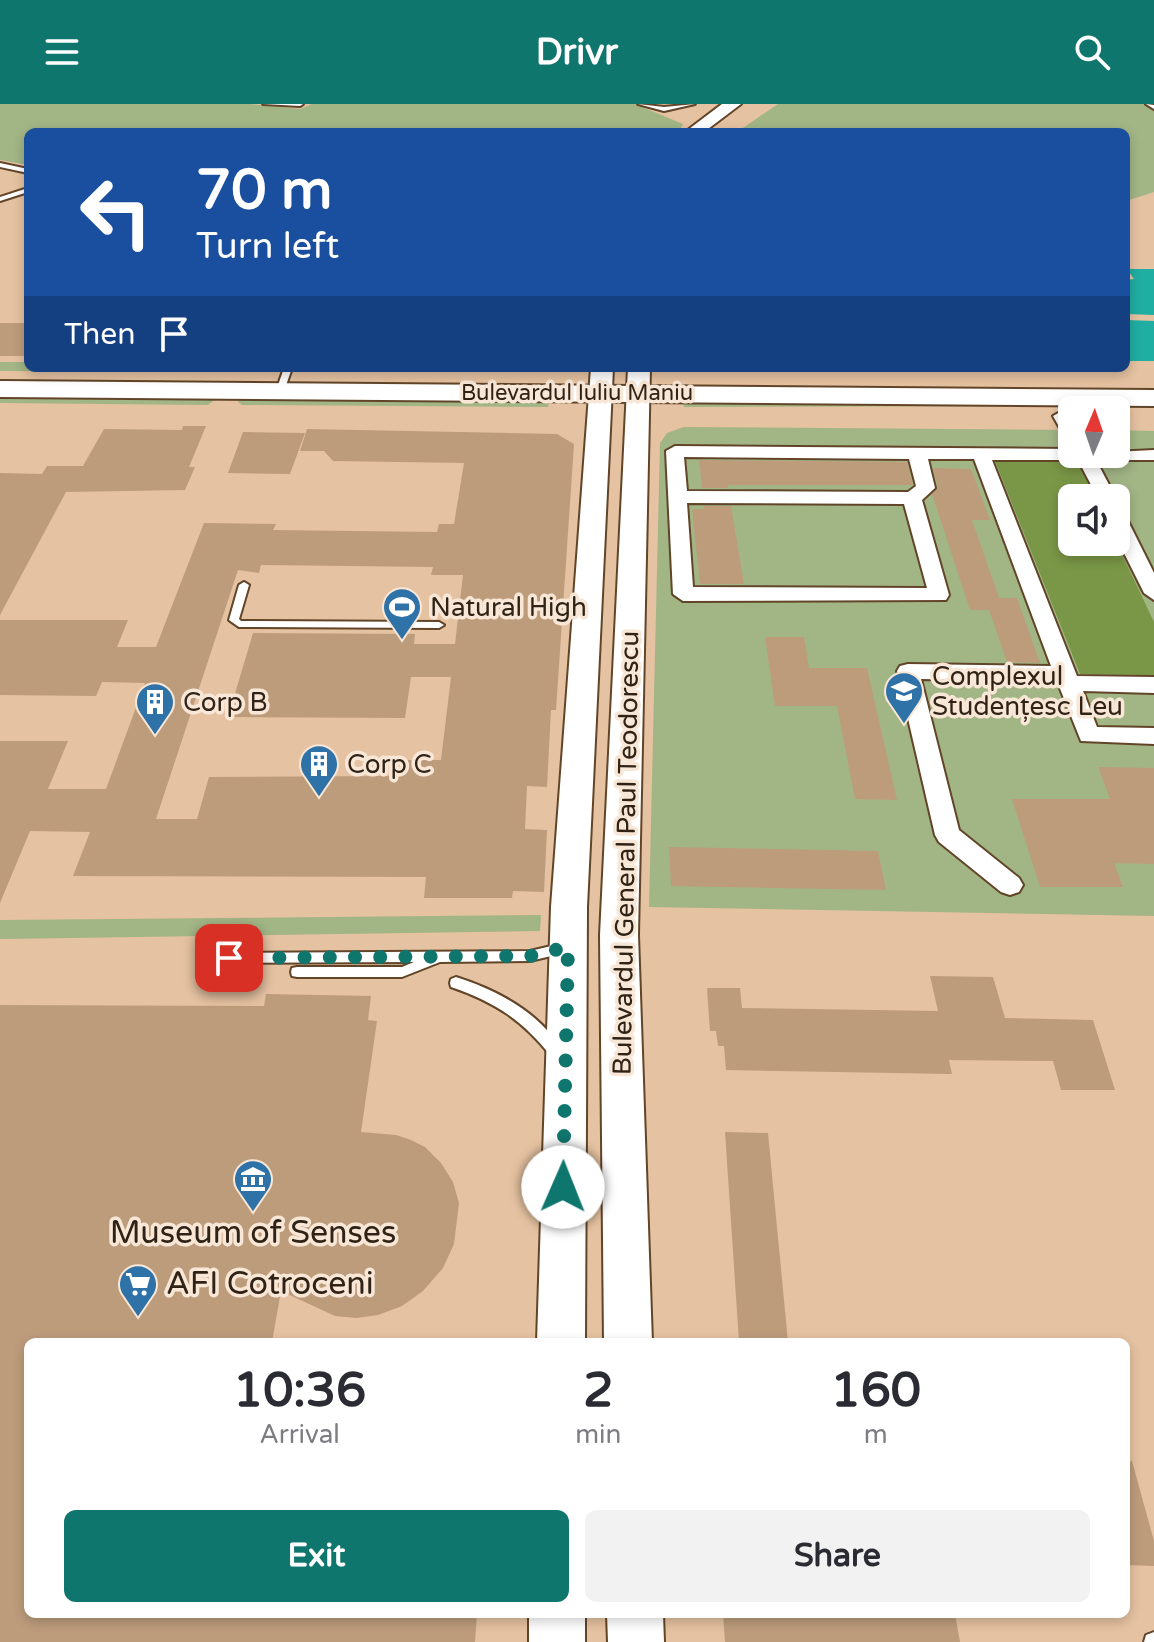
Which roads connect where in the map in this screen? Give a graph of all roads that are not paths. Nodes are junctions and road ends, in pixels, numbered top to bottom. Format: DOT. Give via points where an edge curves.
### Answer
graph roads {
  1 [pos="266,104"];
  2 [pos="300,104"];
  3 [pos="641,104"];
  4 [pos="692,104"];
  5 [pos="733,104"];
  6 [pos="751,109"];
  7 [pos="699,128"];
  8 [pos="725,128"];
  9 [pos="0,165"];
  10 [pos="24,170"];
  11 [pos="24,191"];
  12 [pos="0,199"];
  13 [pos="284,380"];
  14 [pos="0,389"];
  15 [pos="600,391"];
  16 [pos="638,391"];
  17 [pos="1154,398"];
  18 [pos="1130,403"];
  19 [pos="0,408"];
  20 [pos="1058,416"];
  21 [pos="1130,416"];
  22 [pos="1154,417"];
  23 [pos="917,453"];
  24 [pos="981,454"];
  25 [pos="1058,454"];
  26 [pos="1130,455"];
  27 [pos="1154,455"];
  28 [pos="678,497"];
  29 [pos="912,498"];
  30 [pos="1130,545"];
  31 [pos="244,585"];
  32 [pos="1154,593"];
  33 [pos="439,625"];
  34 [pos="1068,679"];
  35 [pos="1154,685"];
  36 [pos="1154,736"];
  37 [pos="1010,885"];
  38 [pos="568,947"];
  39 [pos="446,957"];
  40 [pos="229,958"];
  41 [pos="297,972"];
  42 [pos="456,983"];
  43 [pos="564,1064"];
  44 [pos="561,1338"];
  45 [pos="628,1338"];
  46 [pos="557,1618"];
  47 [pos="635,1618"];
  48 [pos="557,1642"];
  49 [pos="636,1642"];
  1 -- 2 [label="lane"];
  3 -- 4 [label="lane" via="664,109"];
  5 -- 7 [label="main road"];
  6 -- 8 [label="main road"];
  9 -- 10 [label="lane"];
  11 -- 12 [label="lane"];
  13 -- 14 [label="main road, Bulevardul Iuliu Maniu"];
  13 -- 15 [label="main road, Bulevardul Iuliu Maniu"];
  15 -- 16 [label="main road, Bulevardul Iuliu Maniu"];
  15 -- 19 [label="main road, Bulevardul Iuliu Maniu"];
  15 -- 38 [label="main road, Bulevardul General Paul Teodorescu"];
  16 -- 20 [label="main road, Bulevardul Iuliu Maniu"];
  16 -- 45 [label="main road, Bulevardul General Paul Teodorescu" via="619,935"];
  17 -- 18 [label="main road, Bulevardul Iuliu Maniu"];
  21 -- 22 [label="main road"];
  23 -- 24 [label="street"];
  23 -- 28 [label="street" via="675,451"];
  23 -- 29 [label="street" via="926,488"];
  24 -- 25 [label="street"];
  24 -- 34 [label="street"];
  26 -- 27 [label="street"];
  28 -- 29 [label="street"];
  28 -- 29 [label="street" via="683,594 939,595"];
  30 -- 32 [label="street"];
  31 -- 33 [label="lane" via="234,620 239,624"];
  34 -- 35 [label="street"];
  34 -- 36 [label="street" via="1089,735"];
  34 -- 37 [label="street" via="908,671 948,835"];
  38 -- 39 [label="lane" via="530,956"];
  38 -- 43 [label="main road, Bulevardul General Paul Teodorescu"];
  39 -- 40 [label="lane"];
  39 -- 41 [label="lane" via="402,972"];
  42 -- 43 [label="lane" via="490,994 518,1012"];
  43 -- 44 [label="main road, Bulevardul General Paul Teodorescu"];
  46 -- 48 [label="main road"];
  47 -- 49 [label="main road"];
}
